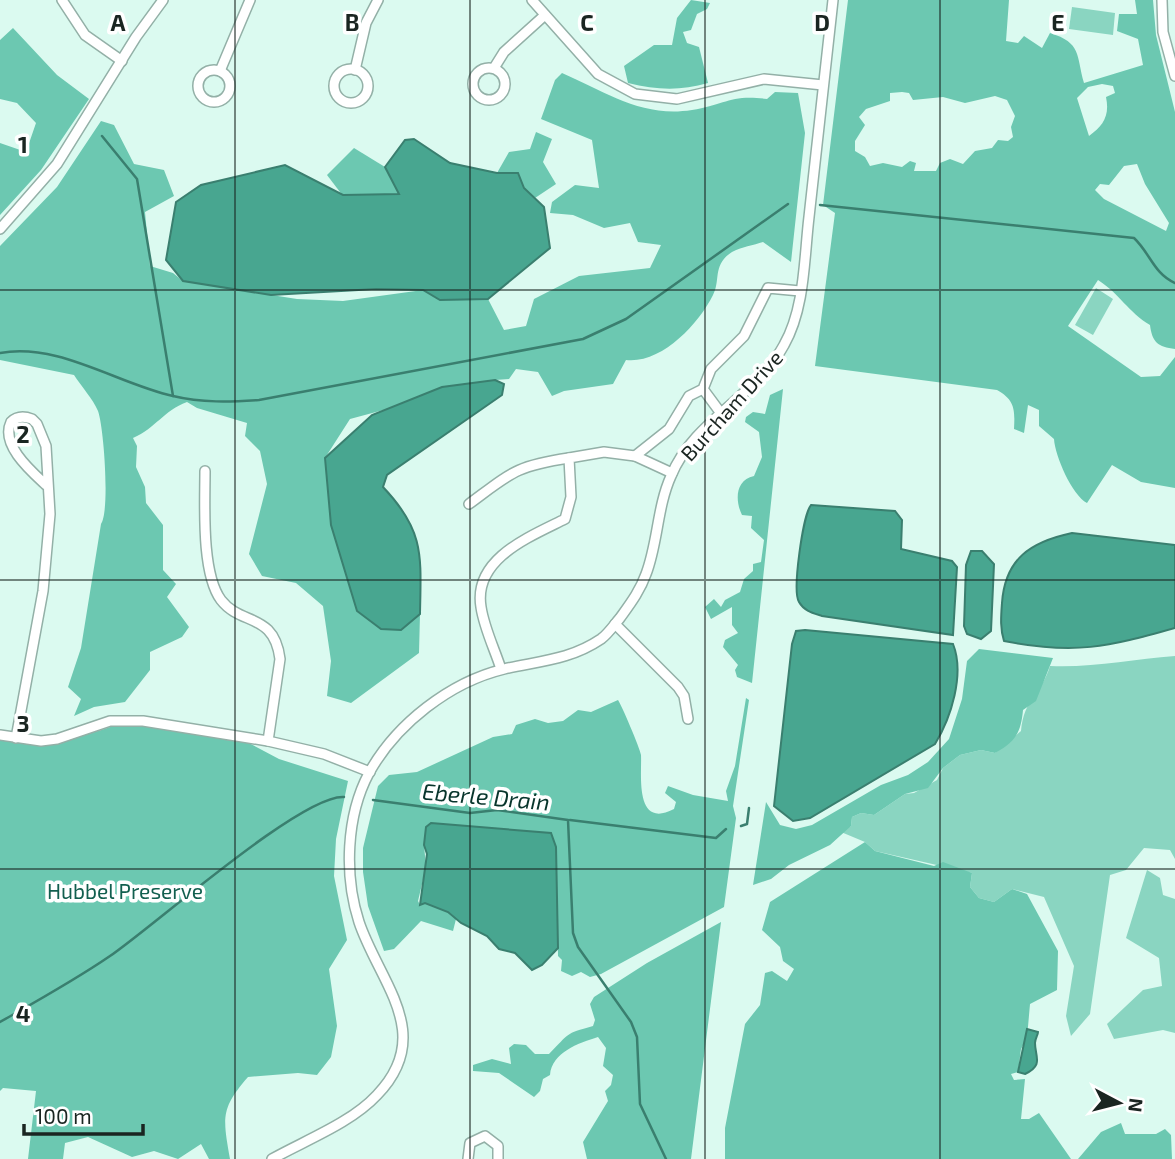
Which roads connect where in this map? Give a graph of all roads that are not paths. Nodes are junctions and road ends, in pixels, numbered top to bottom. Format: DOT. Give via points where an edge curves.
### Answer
graph roads {
  1 [pos="62,0"];
  2 [pos="163,0"];
  3 [pos="250,0"];
  4 [pos="378,0"];
  5 [pos="532,0"];
  6 [pos="833,0"];
  7 [pos="1162,0"];
  8 [pos="545,15"];
  9 [pos="122,61"];
  10 [pos="494,68"];
  11 [pos="355,69"];
  12 [pos="220,71"];
  13 [pos="1175,76"];
  14 [pos="824,85"];
  15 [pos="0,229"];
  16 [pos="800,291"];
  17 [pos="703,389"];
  18 [pos="720,412"];
  19 [pos="635,456"];
  20 [pos="569,458"];
  21 [pos="205,471"];
  22 [pos="672,473"];
  23 [pos="46,485"];
  24 [pos="469,504"];
  25 [pos="615,624"];
  26 [pos="501,669"];
  27 [pos="688,719"];
  28 [pos="0,734"];
  29 [pos="16,738"];
  30 [pos="268,741"];
  31 [pos="370,772"];
  32 [pos="272,1159"];
  33 [pos="468,1159"];
  34 [pos="498,1159"];
  1 -- 9 [label="street" via="85,35"];
  2 -- 9 [label="street"];
  3 -- 12 [label="street"];
  4 -- 11 [label="street" via="366,23"];
  5 -- 8 [label="street"];
  6 -- 14 [label="street, Burcham Drive"];
  7 -- 13 [label="street" via="1163,32"];
  8 -- 10 [label="street" via="503,52"];
  8 -- 14 [label="street" via="598,74 645,97 687,98 764,79"];
  9 -- 15 [label="street" via="57,164"];
  14 -- 16 [label="street, Burcham Drive"];
  16 -- 17 [label="street" via="768,288 744,336 711,369"];
  16 -- 18 [label="street, Burcham Drive" via="790,333 775,361"];
  17 -- 18 [label="street"];
  17 -- 19 [label="street" via="689,396 669,429"];
  18 -- 22 [label="street, Burcham Drive" via="685,450"];
  19 -- 20 [label="street" via="604,452"];
  19 -- 22 [label="street"];
  20 -- 24 [label="street" via="515,470"];
  20 -- 26 [label="street" via="571,497 565,519 494,561 480,590 481,608"];
  21 -- 30 [label="street" via="205,520 215,586 221,600 265,627 279,647"];
  22 -- 25 [label="street, Burcham Drive" via="647,572"];
  23 -- 23 [label="street" via="43,434 32,419 18,417 7,433 9,446"];
  23 -- 29 [label="street" via="50,514 47,558"];
  25 -- 26 [label="street, Burcham Drive" via="604,637 560,660"];
  25 -- 27 [label="street" via="678,687"];
  26 -- 31 [label="street, Burcham Drive" via="431,704"];
  28 -- 29 [label="street"];
  29 -- 30 [label="street" via="57,739 96,725 125,721"];
  30 -- 31 [label="street" via="324,754"];
  31 -- 32 [label="street, Burcham Drive" via="352,833 350,881 362,931 399,1005 403,1027 400,1054 387,1083 367,1105"];
  33 -- 34 [label="street" via="470,1143 485,1136 498,1146"];
}
